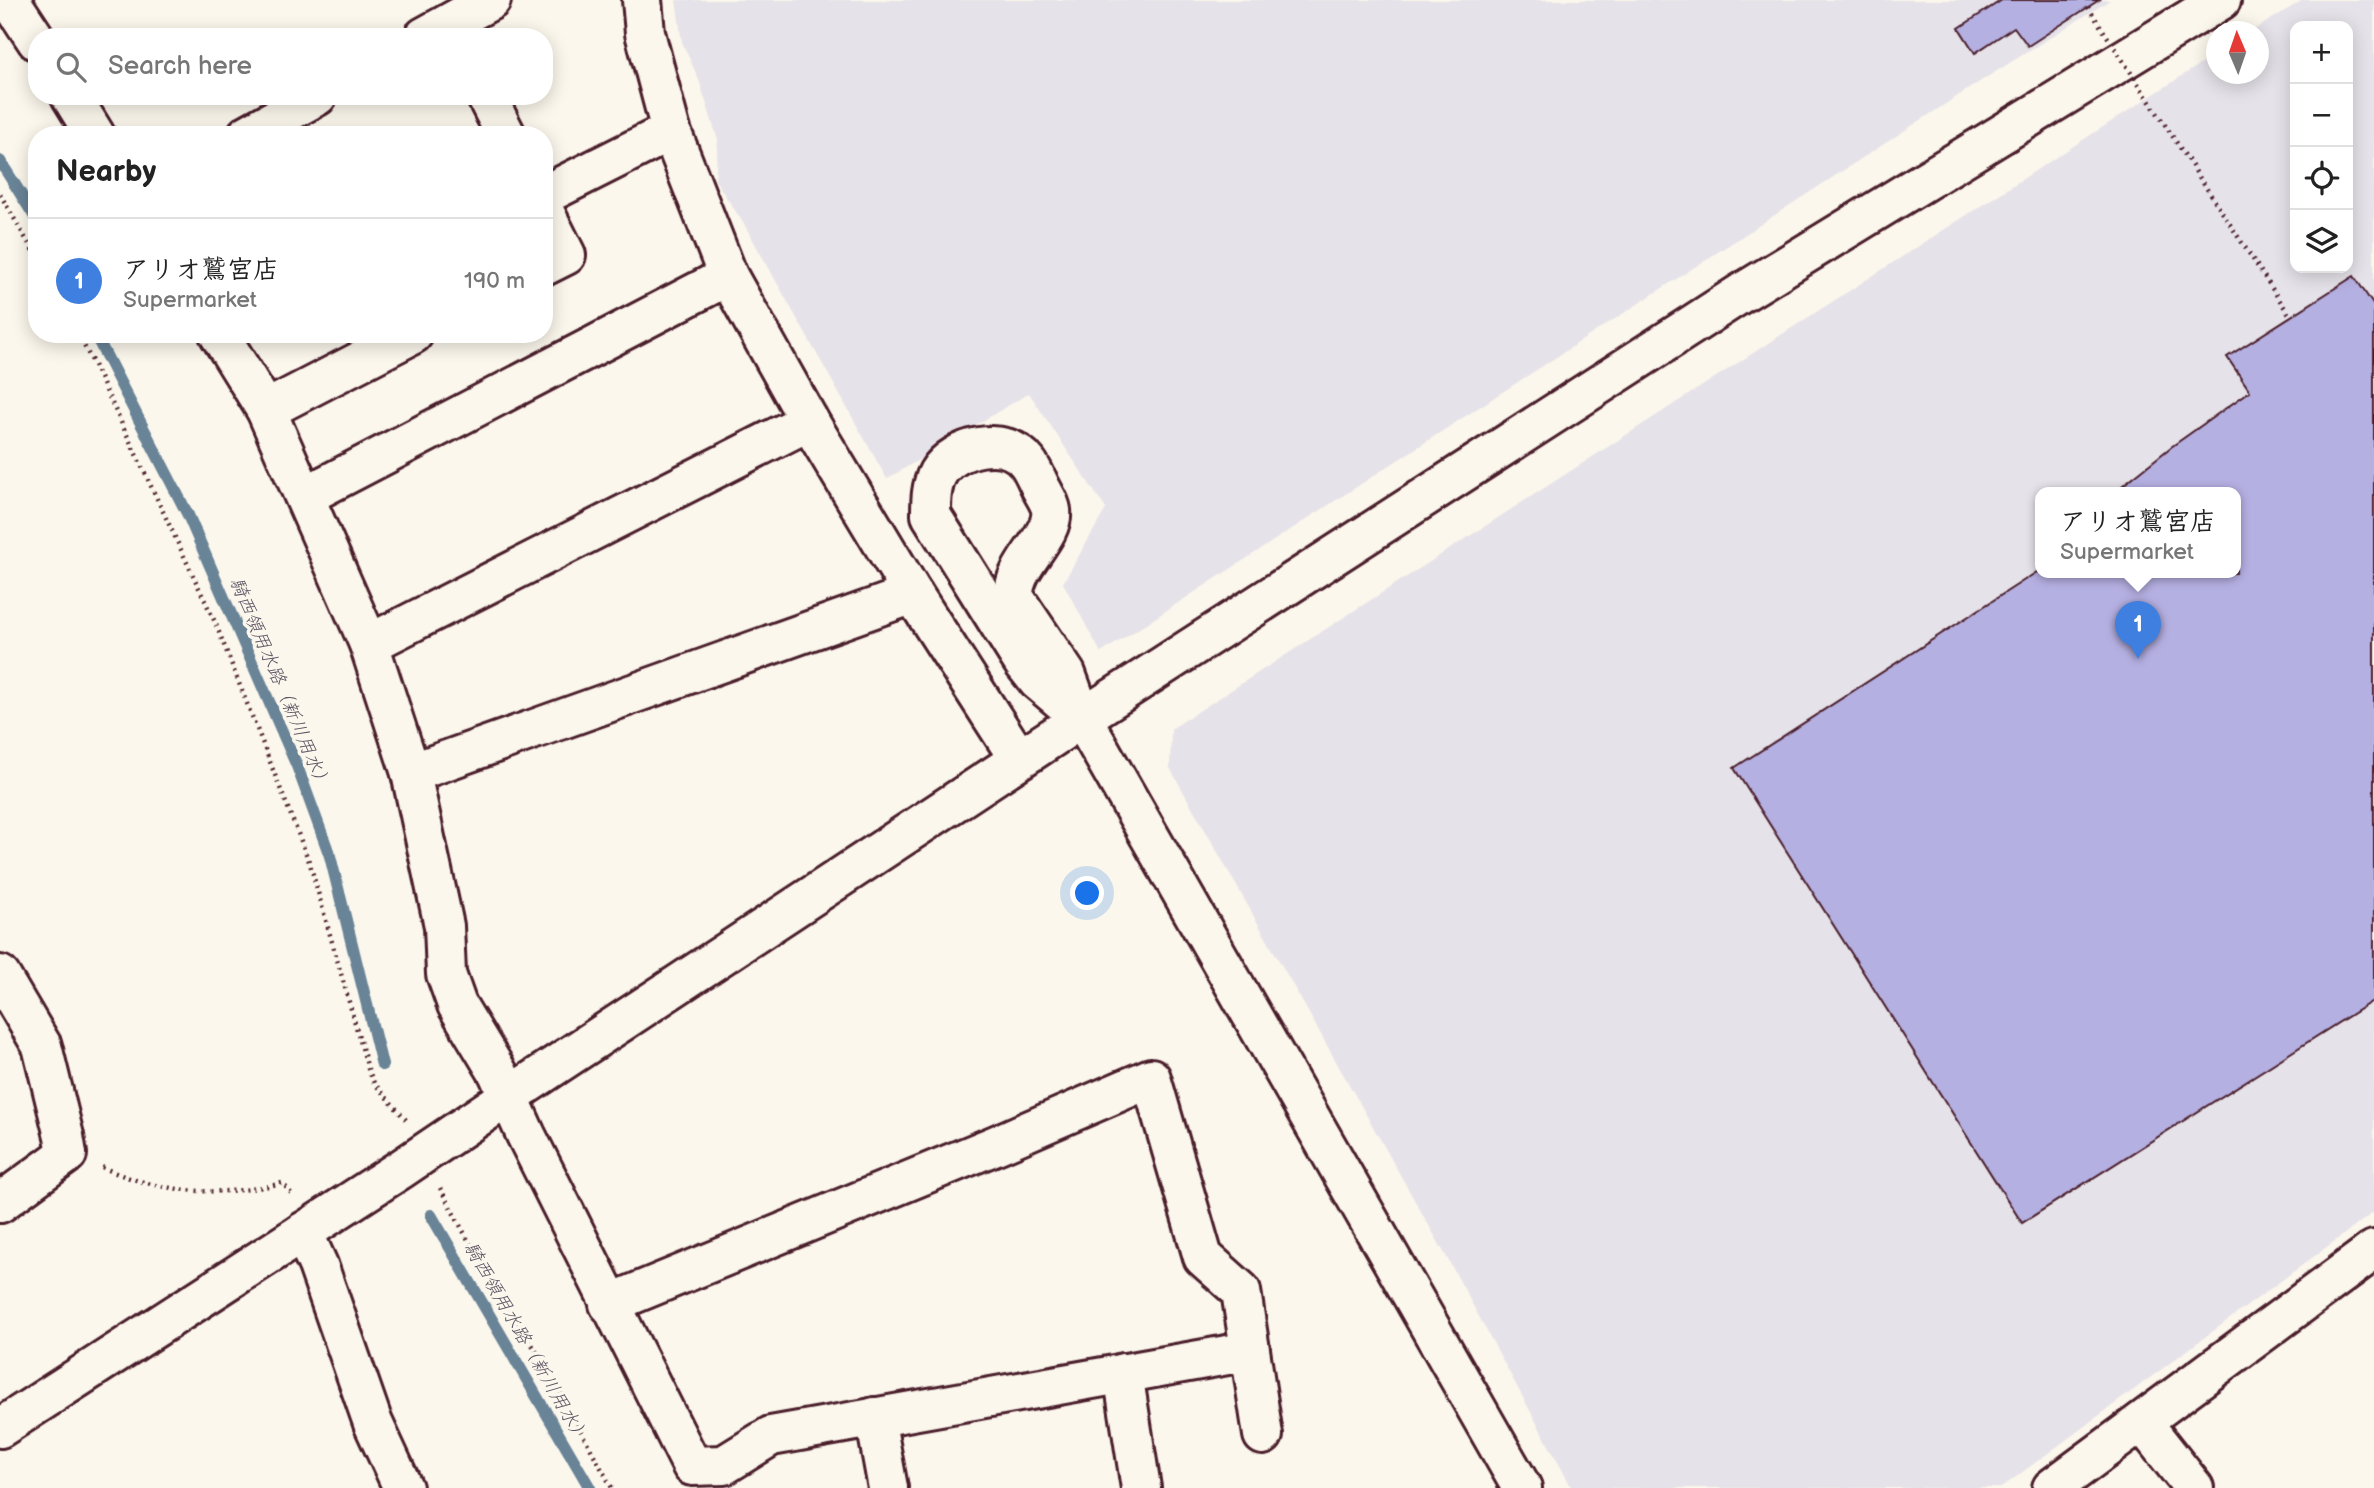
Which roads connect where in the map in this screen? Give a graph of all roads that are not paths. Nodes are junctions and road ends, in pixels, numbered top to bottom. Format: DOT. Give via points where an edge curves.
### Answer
graph roads {
  1 [pos="10,0"];
  2 [pos="491,0"];
  3 [pos="642,0"];
  4 [pos="2221,0"];
  5 [pos="28,28"];
  6 [pos="449,28"];
  7 [pos="77,105"];
  8 [pos="301,105"];
  9 [pos="491,105"];
  10 [pos="89,126"];
  11 [pos="263,126"];
  12 [pos="501,126"];
  13 [pos="671,131"];
  14 [pos="553,190"];
  15 [pos="553,229"];
  16 [pos="553,262"];
  17 [pos="728,276"];
  18 [pos="225,343"];
  19 [pos="396,343"];
  20 [pos="266,410"];
  21 [pos="809,421"];
  22 [pos="305,496"];
  23 [pos="913,594"];
  24 [pos="369,644"];
  25 [pos="1082,718"];
  26 [pos="1019,759"];
  27 [pos="411,773"];
  28 [pos="0,975"];
  29 [pos="509,1096"];
  30 [pos="0,1203"];
  31 [pos="300,1215"];
  32 [pos="2374,1250"];
  33 [pos="609,1304"];
  34 [pos="1250,1351"];
  35 [pos="1123,1373"];
  36 [pos="875,1417"];
  37 [pos="2141,1422"];
  38 [pos="0,1428"];
  39 [pos="1263,1435"];
  40 [pos="403,1488"];
  41 [pos="888,1488"];
  42 [pos="1141,1488"];
  43 [pos="1522,1488"];
  44 [pos="2053,1488"];
  45 [pos="2194,1488"];
  1 -- 5 [label="street"];
  2 -- 6 [label="street"];
  3 -- 13 [label="street" via="645,33"];
  4 -- 25 [label="street" via="1740,294"];
  7 -- 10 [label="street"];
  8 -- 11 [label="street"];
  9 -- 12 [label="street"];
  13 -- 14 [label="street"];
  13 -- 17 [label="street"];
  15 -- 16 [label="street" via="566,255"];
  17 -- 21 [label="street"];
  17 -- 22 [label="street"];
  18 -- 20 [label="street"];
  19 -- 20 [label="street"];
  20 -- 22 [label="street"];
  21 -- 23 [label="street"];
  21 -- 24 [label="street"];
  22 -- 24 [label="street"];
  23 -- 26 [label="street"];
  23 -- 27 [label="street"];
  24 -- 27 [label="street"];
  25 -- 25 [label="street" via="1023,662 931,515 931,493 938,473 951,458 972,448 1000,447 1027,460 1051,508 1051,521 1013,584 1014,597 1066,674"];
  25 -- 26 [label="street"];
  25 -- 43 [label="street"];
  26 -- 29 [label="street"];
  27 -- 29 [label="street" via="444,926 446,974 457,1005"];
  28 -- 30 [label="street" via="42,1045 66,1154"];
  29 -- 31 [label="street" via="401,1169"];
  29 -- 33 [label="street"];
  31 -- 38 [label="street"];
  31 -- 40 [label="street" via="373,1423"];
  32 -- 37 [label="street"];
  33 -- 34 [label="street" via="1151,1078 1203,1257 1241,1291"];
  33 -- 36 [label="street" via="692,1466 724,1465 771,1436"];
  34 -- 35 [label="street"];
  34 -- 39 [label="street"];
  35 -- 36 [label="street"];
  35 -- 42 [label="street"];
  36 -- 41 [label="street"];
  37 -- 44 [label="street"];
  37 -- 45 [label="street"];
}
